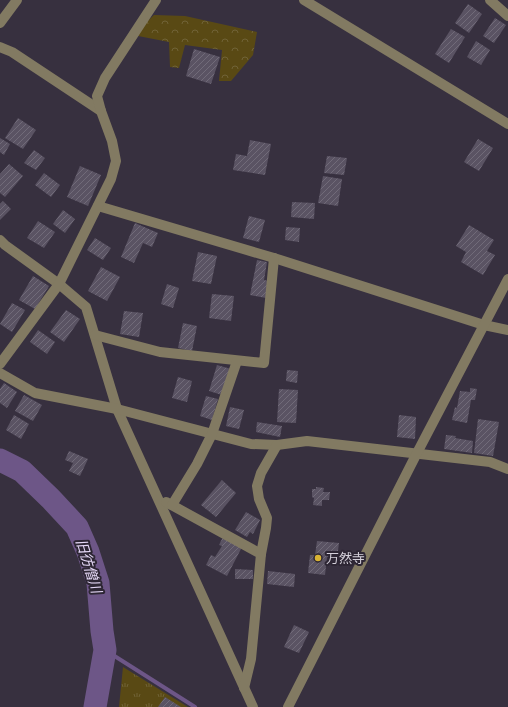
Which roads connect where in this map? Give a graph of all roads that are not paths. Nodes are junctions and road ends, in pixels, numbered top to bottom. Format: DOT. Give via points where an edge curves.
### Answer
graph roads {
  1 [pos="16,0"];
  2 [pos="156,0"];
  3 [pos="304,0"];
  4 [pos="490,0"];
  5 [pos="508,16"];
  6 [pos="0,23"];
  7 [pos="0,47"];
  8 [pos="101,111"];
  9 [pos="508,124"];
  10 [pos="98,206"];
  11 [pos="0,240"];
  12 [pos="274,258"];
  13 [pos="508,279"];
  14 [pos="59,284"];
  15 [pos="484,325"];
  16 [pos="508,330"];
  17 [pos="95,335"];
  18 [pos="237,361"];
  19 [pos="0,364"];
  20 [pos="0,373"];
  21 [pos="117,409"];
  22 [pos="212,434"];
  23 [pos="277,445"];
  24 [pos="417,453"];
  25 [pos="508,469"];
  26 [pos="158,500"];
  27 [pos="172,505"];
  28 [pos="261,554"];
  29 [pos="244,688"];
  30 [pos="252,707"];
  31 [pos="288,707"];
  1 -- 6 [label="street"];
  2 -- 8 [label="street" via="105,78 97,96"];
  3 -- 9 [label="street"];
  4 -- 5 [label="street"];
  7 -- 8 [label="street" via="12,52"];
  8 -- 10 [label="street" via="116,161 111,179"];
  10 -- 12 [label="street"];
  10 -- 14 [label="street"];
  11 -- 14 [label="street"];
  12 -- 15 [label="street"];
  12 -- 18 [label="street" via="264,363"];
  13 -- 15 [label="street"];
  14 -- 17 [label="street" via="86,307"];
  14 -- 19 [label="street"];
  15 -- 16 [label="street"];
  15 -- 24 [label="street"];
  17 -- 18 [label="street" via="160,352"];
  17 -- 21 [label="street"];
  18 -- 22 [label="street"];
  20 -- 21 [label="street" via="35,393"];
  21 -- 22 [label="street"];
  21 -- 26 [label="street"];
  22 -- 23 [label="street" via="251,444"];
  22 -- 27 [label="street"];
  23 -- 24 [label="street" via="307,441"];
  23 -- 28 [label="street" via="258,486 259,499 267,518"];
  24 -- 25 [label="street" via="490,462"];
  24 -- 31 [label="street"];
  26 -- 27 [label="street"];
  26 -- 29 [label="street"];
  27 -- 28 [label="street"];
  28 -- 29 [label="street" via="251,660"];
  29 -- 30 [label="street"];
}
